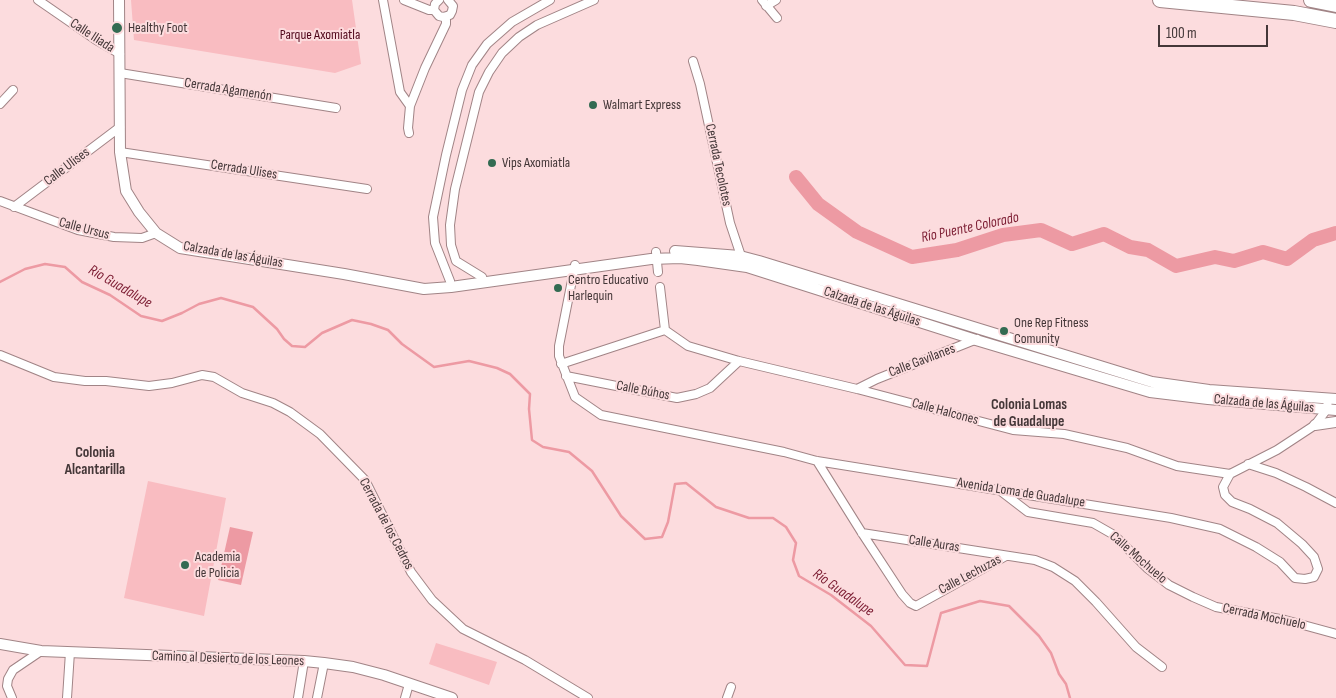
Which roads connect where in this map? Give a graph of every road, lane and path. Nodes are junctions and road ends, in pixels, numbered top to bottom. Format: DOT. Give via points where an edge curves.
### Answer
graph roads {
  1 [pos="38,0"];
  2 [pos="120,0"];
  3 [pos="383,0"];
  4 [pos="404,0"];
  5 [pos="439,0"];
  6 [pos="448,0"];
  7 [pos="550,0"];
  8 [pos="591,0"];
  9 [pos="776,0"];
  10 [pos="1160,0"];
  11 [pos="1311,0"];
  12 [pos="764,3"];
  13 [pos="1336,5"];
  14 [pos="434,10"];
  15 [pos="446,17"];
  16 [pos="777,18"];
  17 [pos="1336,22"];
  18 [pos="120,54"];
  19 [pos="693,61"];
  20 [pos="120,73"];
  21 [pos="13,90"];
  22 [pos="0,104"];
  23 [pos="410,106"];
  24 [pos="336,108"];
  25 [pos="120,127"];
  26 [pos="409,133"];
  27 [pos="120,152"];
  28 [pos="367,190"];
  29 [pos="0,201"];
  30 [pos="14,207"];
  31 [pos="156,232"];
  32 [pos="657,255"];
  33 [pos="740,256"];
  34 [pos="456,261"];
  35 [pos="442,264"];
  36 [pos="575,267"];
  37 [pos="747,267"];
  38 [pos="658,272"];
  39 [pos="482,277"];
  40 [pos="450,281"];
  41 [pos="404,285"];
  42 [pos="660,287"];
  43 [pos="665,330"];
  44 [pos="987,332"];
  45 [pos="976,340"];
  46 [pos="0,355"];
  47 [pos="739,361"];
  48 [pos="561,364"];
  49 [pos="566,376"];
  50 [pos="857,389"];
  51 [pos="1332,404"];
  52 [pos="1336,422"];
  53 [pos="1315,425"];
  54 [pos="817,461"];
  55 [pos="1248,464"];
  56 [pos="1230,474"];
  57 [pos="1001,491"];
  58 [pos="1332,501"];
  59 [pos="862,533"];
  60 [pos="1006,556"];
  61 [pos="1193,598"];
  62 [pos="1336,634"];
  63 [pos="0,644"];
  64 [pos="41,651"];
  65 [pos="70,652"];
  66 [pos="304,661"];
  67 [pos="324,663"];
  68 [pos="1162,667"];
  69 [pos="409,684"];
  70 [pos="731,686"];
  71 [pos="12,698"];
  72 [pos="68,698"];
  73 [pos="298,698"];
  74 [pos="317,698"];
  75 [pos="405,698"];
  76 [pos="452,698"];
  77 [pos="588,698"];
  78 [pos="727,698"];
  1 -- 18 [label="street, Calle Iliada"];
  2 -- 18 [label="main road, Calzada de las Águilas"];
  3 -- 23 [label="street" via="400,92"];
  4 -- 14 [label="street"];
  5 -- 14 [label="street"];
  6 -- 15 [label="street" via="453,6"];
  7 -- 35 [label="street" via="512,22 487,44 472,65 462,90 433,217 435,243"];
  8 -- 34 [label="street" via="536,25 519,37 489,72 479,92 455,189 450,225"];
  9 -- 12 [label="street"];
  10 -- 17 [label="highway" via="1294,13"];
  11 -- 13 [label="highway"];
  12 -- 16 [label="street"];
  14 -- 15 [label="street" via="439,16"];
  15 -- 23 [label="street" via="446,24"];
  18 -- 20 [label="main road, Calzada de las Águilas"];
  19 -- 33 [label="street, Cerrada Tecolotes"];
  20 -- 24 [label="street, Cerrada Agamenón"];
  20 -- 25 [label="main road, Calzada de las Águilas"];
  21 -- 22 [label="street"];
  23 -- 26 [label="street"];
  25 -- 27 [label="main road, Calzada de las Águilas"];
  25 -- 30 [label="street, Calle Ulises"];
  27 -- 28 [label="street, Cerrada Ulises"];
  27 -- 31 [label="main road, Calzada de las Águilas" via="126,190"];
  29 -- 30 [label="street, Calle Ursus"];
  30 -- 31 [label="street, Calle Ursus" via="78,230 114,237 142,238"];
  31 -- 41 [label="main road, Calzada de las Águilas" via="180,248"];
  32 -- 33 [label="main road, Calzada de las Águilas" via="699,252"];
  32 -- 36 [label="main road, Calzada de las Águilas" via="614,257"];
  32 -- 37 [label="main road, Calzada de las Águilas"];
  32 -- 38 [label="street"];
  33 -- 37 [label="street, Cerrada Tecolotes"];
  33 -- 44 [label="main road, Calzada de las Águilas"];
  34 -- 35 [label="street"];
  34 -- 39 [label="street"];
  35 -- 40 [label="street"];
  36 -- 39 [label="main road, Calzada de las Águilas"];
  36 -- 41 [label="main road, Calzada de las Águilas" via="451,288 424,289"];
  36 -- 48 [label="street, Avenida Loma de Guadalupe" via="559,346"];
  37 -- 45 [label="main road, Calzada de las Águilas"];
  39 -- 40 [label="main road, Calzada de las Águilas"];
  40 -- 41 [label="main road, Calzada de las Águilas"];
  42 -- 43 [label="street"];
  43 -- 47 [label="street, Calle Halcones" via="688,346"];
  43 -- 48 [label="street"];
  44 -- 45 [label="street, Calle Gavilanes"];
  44 -- 51 [label="main road, Calzada de las Águilas" via="1152,382"];
  45 -- 50 [label="street, Calle Gavilanes" via="877,378"];
  45 -- 51 [label="main road, Calzada de las Águilas" via="1150,392 1208,399"];
  46 -- 77 [label="street, Cerrada de los Cedros" via="54,377 85,381 149,386 202,375 214,377 242,393 290,412 320,434 365,480 411,572 432,600 463,629 525,660"];
  47 -- 49 [label="street, Calle Búhos" via="710,388 677,398"];
  47 -- 50 [label="street, Calle Halcones"];
  48 -- 49 [label="street, Avenida Loma de Guadalupe"];
  49 -- 54 [label="street, Avenida Loma de Guadalupe" via="575,397 601,415"];
  50 -- 56 [label="street, Calle Halcones" via="1014,430 1064,434 1127,448 1177,466"];
  51 -- 53 [label="street"];
  52 -- 53 [label="main road"];
  53 -- 55 [label="street"];
  54 -- 57 [label="street, Avenida Loma de Guadalupe"];
  54 -- 59 [label="street, Calle Lechuzas"];
  55 -- 56 [label="street"];
  55 -- 58 [label="street" via="1276,473"];
  56 -- 57 [label="street, Avenida Loma de Guadalupe" via="1224,487 1225,495 1232,502 1277,523 1302,544 1314,557 1318,569 1314,577 1295,578 1280,562 1220,529"];
  57 -- 61 [label="street, Calle Mochuelo" via="1028,512 1093,523 1114,535 1147,568"];
  59 -- 60 [label="street, Calle Auras"];
  59 -- 60 [label="street, Calle Lechuzas" via="902,594 916,606"];
  60 -- 68 [label="street, Calle Lechuzas" via="1035,560 1075,581 1136,647"];
  61 -- 62 [label="street, Cerrada Mochuelo" via="1216,607"];
  63 -- 64 [label="main road, Camino al Desierto de los Leones"];
  64 -- 65 [label="main road, Camino al Desierto de los Leones"];
  64 -- 71 [label="street" via="13,670 7,686"];
  65 -- 66 [label="main road, Camino al Desierto de los Leones"];
  65 -- 72 [label="street"];
  66 -- 67 [label="main road, Camino al Desierto de los Leones"];
  66 -- 73 [label="street"];
  67 -- 69 [label="main road, Camino al Desierto de los Leones" via="353,667"];
  67 -- 74 [label="street"];
  69 -- 75 [label="street"];
  69 -- 76 [label="main road, Camino al Desierto de los Leones"];
  70 -- 78 [label="street"];
}
